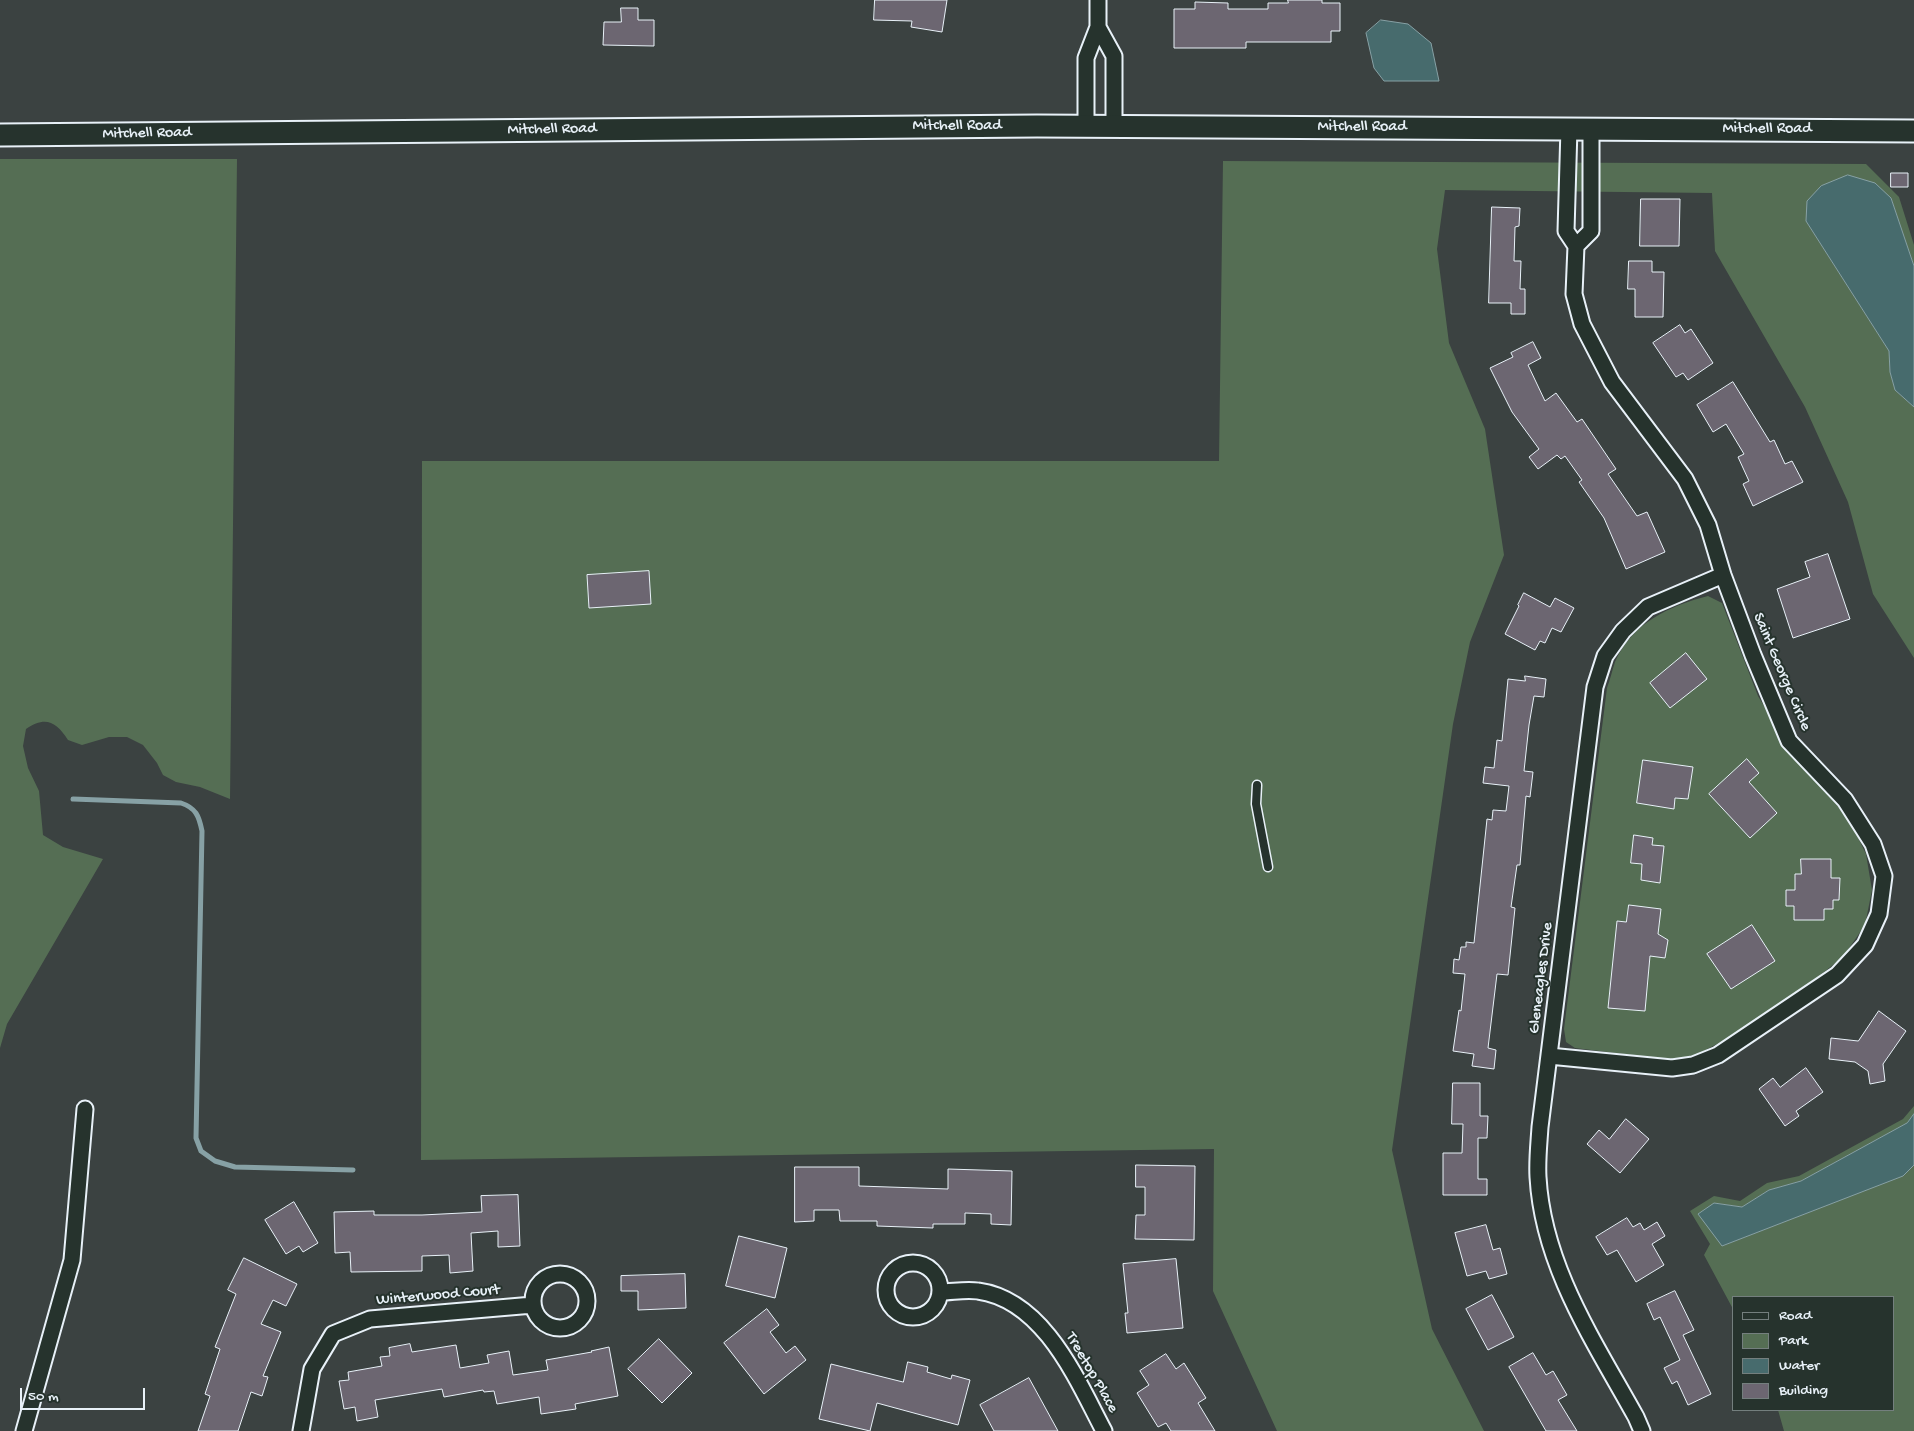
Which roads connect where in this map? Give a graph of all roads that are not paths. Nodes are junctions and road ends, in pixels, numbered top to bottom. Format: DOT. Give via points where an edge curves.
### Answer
graph roads {
  1 [pos="1098,0"];
  2 [pos="1098,27"];
  3 [pos="1086,127"];
  4 [pos="1114,127"];
  5 [pos="1569,128"];
  6 [pos="1591,129"];
  7 [pos="1914,131"];
  8 [pos="0,135"];
  9 [pos="1576,246"];
  10 [pos="1723,576"];
  11 [pos="1257,785"];
  12 [pos="1268,867"];
  13 [pos="1550,1056"];
  14 [pos="85,1109"];
  15 [pos="940,1292"];
  16 [pos="533,1305"];
  17 [pos="24,1431"];
  18 [pos="301,1431"];
  19 [pos="1104,1431"];
  20 [pos="1642,1431"];
  1 -- 2 [label="street"];
  2 -- 3 [label="street" via="1086,58"];
  2 -- 4 [label="street" via="1114,56"];
  3 -- 4 [label="street, Mitchell Road"];
  3 -- 8 [label="street, Mitchell Road"];
  4 -- 5 [label="street, Mitchell Road"];
  5 -- 6 [label="street, Mitchell Road"];
  5 -- 9 [label="street, Saint George Circle" via="1566,231"];
  6 -- 7 [label="street, Mitchell Road"];
  6 -- 9 [label="street" via="1591,231"];
  9 -- 10 [label="street, Saint George Circle" via="1574,294 1582,324 1612,382 1685,479 1708,525"];
  10 -- 13 [label="street, Gleneagles Drive" via="1648,607 1622,631 1605,656 1595,687"];
  10 -- 13 [label="street, Saint George Circle" via="1789,741 1845,800 1873,844 1884,876 1879,914 1865,945 1838,975 1718,1055 1693,1065 1672,1068"];
  11 -- 12 [label="lane" via="1256,804"];
  13 -- 20 [label="street, Gleneagles Drive" via="1540,1127 1538,1176 1544,1219 1566,1290"];
  14 -- 17 [label="street" via="72,1260"];
  15 -- 19 [label="street, Treetop Place" via="978,1291 990,1294 1033,1318 1050,1336"];
  16 -- 18 [label="street, Winterwood Court" via="370,1319 333,1334 312,1368"];
}
